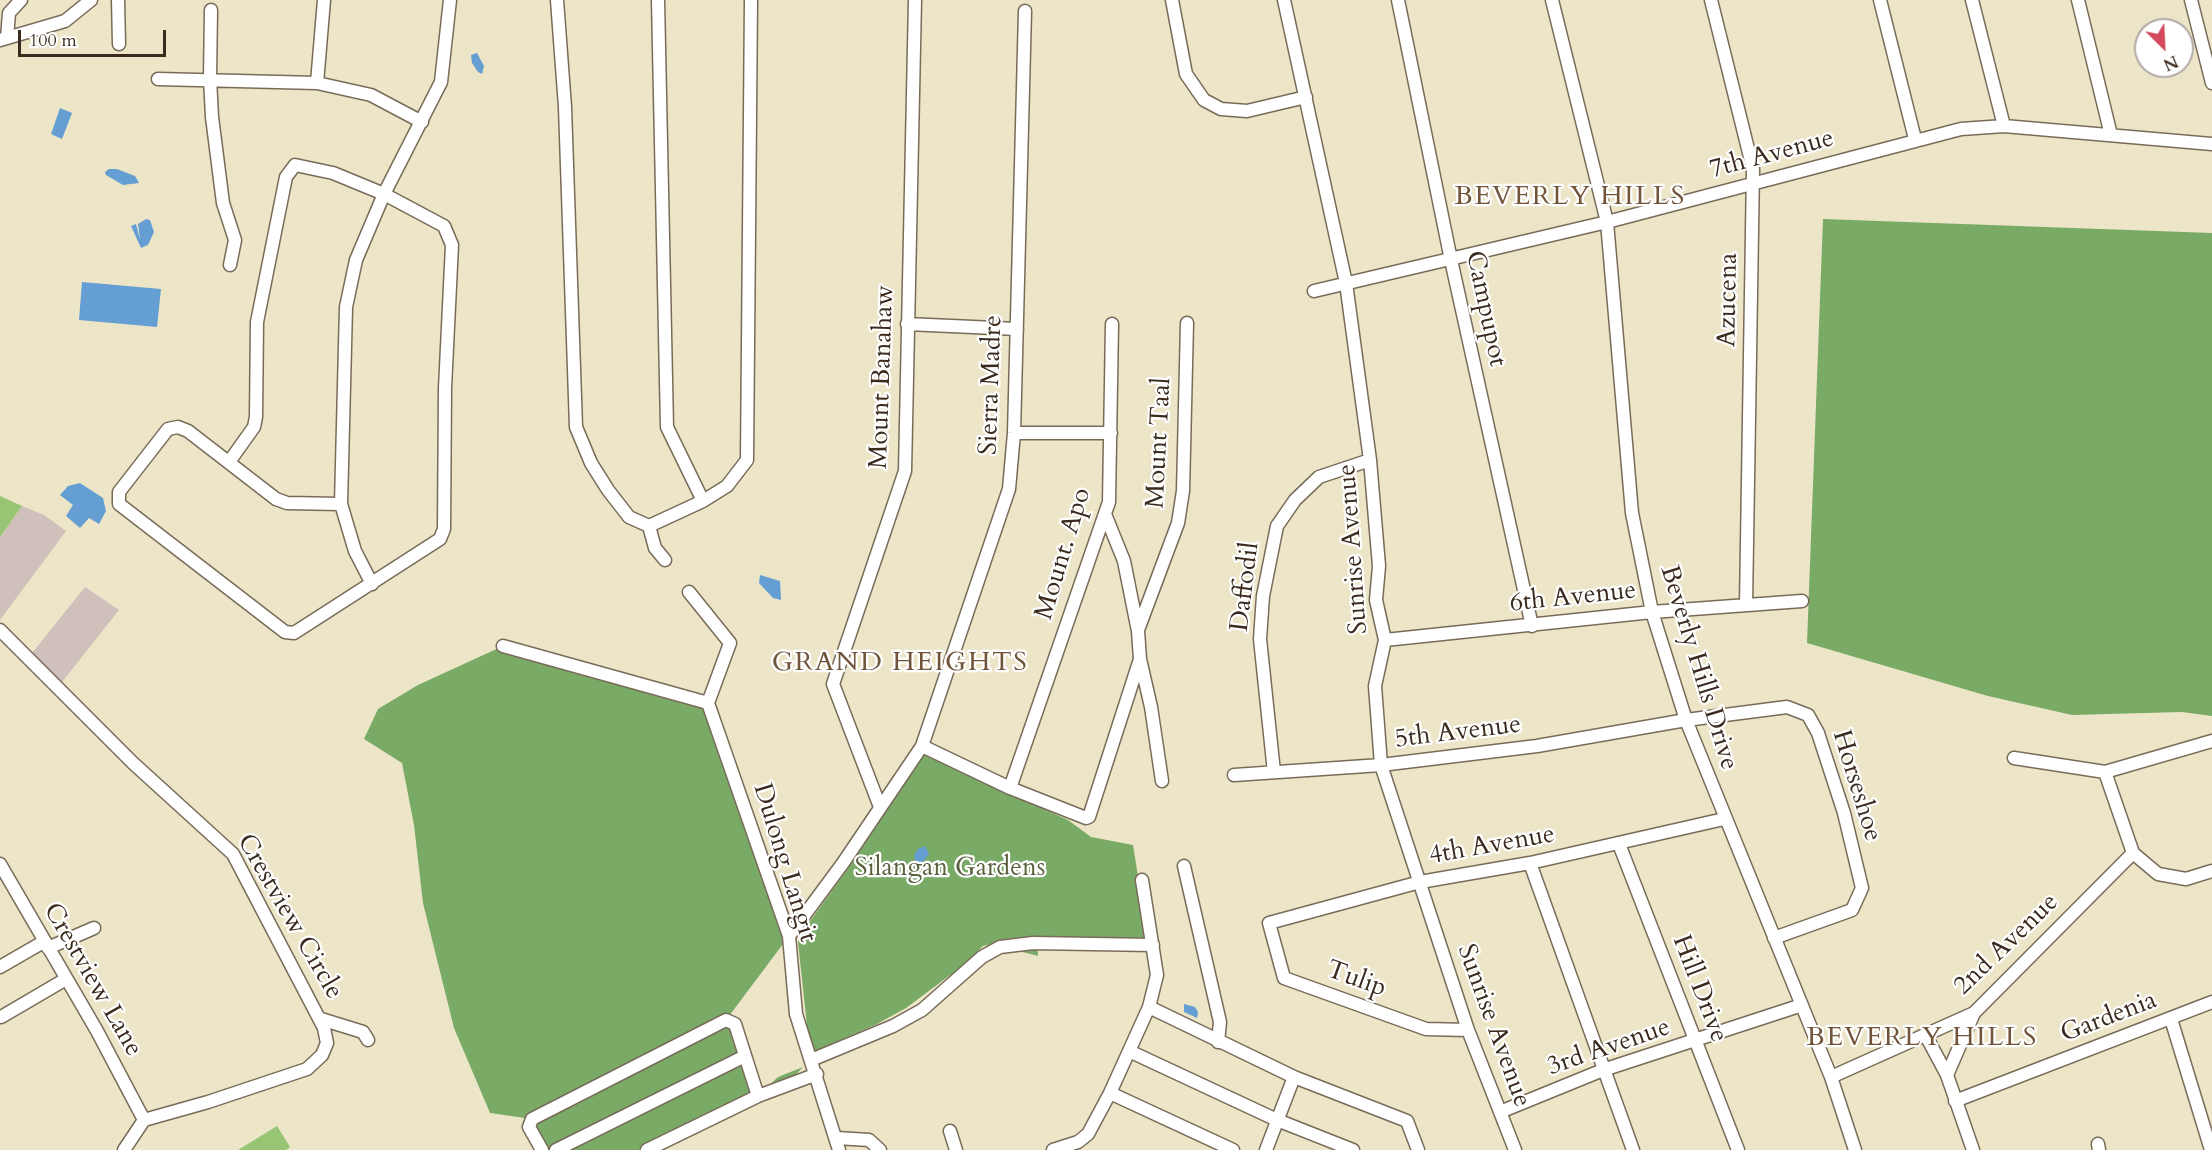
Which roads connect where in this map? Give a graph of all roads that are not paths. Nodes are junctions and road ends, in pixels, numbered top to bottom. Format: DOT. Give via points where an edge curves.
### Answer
graph roads {
  1 [pos="21,0"];
  2 [pos="91,0"];
  3 [pos="118,0"];
  4 [pos="324,0"];
  5 [pos="450,0"];
  6 [pos="556,0"];
  7 [pos="658,0"];
  8 [pos="751,0"];
  9 [pos="915,0"];
  10 [pos="1172,0"];
  11 [pos="1284,0"];
  12 [pos="1398,0"];
  13 [pos="1552,0"];
  14 [pos="1711,0"];
  15 [pos="1881,0"];
  16 [pos="1972,0"];
  17 [pos="2078,0"];
  18 [pos="2191,0"];
  19 [pos="211,10"];
  20 [pos="1025,11"];
  21 [pos="3,39"];
  22 [pos="119,44"];
  23 [pos="210,78"];
  24 [pos="158,79"];
  25 [pos="317,83"];
  26 [pos="2212,83"];
  27 [pos="1306,97"];
  28 [pos="422,122"];
  29 [pos="2004,126"];
  30 [pos="2111,135"];
  31 [pos="1915,139"];
  32 [pos="2212,144"];
  33 [pos="1753,184"];
  34 [pos="384,194"];
  35 [pos="1607,222"];
  36 [pos="1451,260"];
  37 [pos="230,265"];
  38 [pos="1346,283"];
  39 [pos="1314,291"];
  40 [pos="1187,323"];
  41 [pos="907,324"];
  42 [pos="1112,324"];
  43 [pos="1017,329"];
  44 [pos="1111,432"];
  45 [pos="1014,433"];
  46 [pos="1370,460"];
  47 [pos="229,462"];
  48 [pos="703,501"];
  49 [pos="341,504"];
  50 [pos="1105,514"];
  51 [pos="649,525"];
  52 [pos="665,560"];
  53 [pos="372,584"];
  54 [pos="689,592"];
  55 [pos="1802,601"];
  56 [pos="1746,605"];
  57 [pos="1652,612"];
  58 [pos="1532,626"];
  59 [pos="0,630"];
  60 [pos="1138,631"];
  61 [pos="1385,640"];
  62 [pos="503,646"];
  63 [pos="1140,659"];
  64 [pos="708,703"];
  65 [pos="1686,720"];
  66 [pos="2212,741"];
  67 [pos="922,746"];
  68 [pos="2013,758"];
  69 [pos="1381,765"];
  70 [pos="1274,772"];
  71 [pos="2105,772"];
  72 [pos="1234,775"];
  73 [pos="1162,781"];
  74 [pos="1010,788"];
  75 [pos="880,807"];
  76 [pos="1724,819"];
  77 [pos="1619,844"];
  78 [pos="2133,853"];
  79 [pos="1530,863"];
  80 [pos="1184,866"];
  81 [pos="1,871"];
  82 [pos="2212,871"];
  83 [pos="1142,880"];
  84 [pos="1420,882"];
  85 [pos="1269,923"];
  86 [pos="94,928"];
  87 [pos="789,936"];
  88 [pos="1774,938"];
  89 [pos="47,945"];
  90 [pos="1153,945"];
  91 [pos="0,967"];
  92 [pos="66,979"];
  93 [pos="2212,1002"];
  94 [pos="1802,1005"];
  95 [pos="1149,1007"];
  96 [pos="1974,1013"];
  97 [pos="1,1017"];
  98 [pos="321,1019"];
  99 [pos="2171,1019"];
  100 [pos="1468,1030"];
  101 [pos="1925,1034"];
  102 [pos="368,1040"];
  103 [pos="1218,1042"];
  104 [pos="1695,1042"];
  105 [pos="1129,1051"];
  106 [pos="745,1056"];
  107 [pos="811,1060"];
  108 [pos="1603,1070"];
  109 [pos="817,1074"];
  110 [pos="1947,1075"];
  111 [pos="1294,1077"];
  112 [pos="1832,1077"];
  113 [pos="1110,1093"];
  114 [pos="758,1096"];
  115 [pos="1955,1101"];
  116 [pos="1500,1112"];
  117 [pos="144,1120"];
  118 [pos="1277,1120"];
  119 [pos="950,1131"];
  120 [pos="838,1144"];
  121 [pos="666,1146"];
  122 [pos="124,1150"];
  123 [pos="542,1150"];
  124 [pos="556,1150"];
  125 [pos="647,1150"];
  126 [pos="880,1150"];
  127 [pos="956,1150"];
  128 [pos="1053,1150"];
  129 [pos="1233,1150"];
  130 [pos="1266,1150"];
  131 [pos="1353,1150"];
  132 [pos="1418,1150"];
  133 [pos="1515,1150"];
  134 [pos="1633,1150"];
  135 [pos="1738,1150"];
  136 [pos="1855,1150"];
  137 [pos="1973,1150"];
  138 [pos="2211,1150"];
  1 -- 21 [label="street" via="9,13"];
  2 -- 21 [label="street" via="65,21"];
  3 -- 22 [label="street"];
  4 -- 25 [label="street"];
  5 -- 28 [label="street" via="441,82"];
  6 -- 51 [label="street" via="566,107 576,427 591,463 629,517"];
  7 -- 48 [label="street" via="667,427"];
  8 -- 48 [label="street" via="747,460 727,486"];
  9 -- 41 [label="street, Mount Banahaw"];
  10 -- 27 [label="street" via="1186,74 1204,100 1221,109 1246,111"];
  11 -- 27 [label="street, Sunrise Avenue"];
  12 -- 36 [label="street, Campupot"];
  13 -- 35 [label="street, Beverly Hills Drive"];
  14 -- 33 [label="street, Azucena" via="1751,152"];
  15 -- 31 [label="street"];
  16 -- 29 [label="street"];
  17 -- 30 [label="street"];
  18 -- 26 [label="street"];
  19 -- 23 [label="street"];
  20 -- 43 [label="street, Sierra Madre"];
  23 -- 24 [label="street"];
  23 -- 25 [label="street"];
  23 -- 37 [label="street" via="223,203 235,240"];
  25 -- 28 [label="street" via="371,95"];
  27 -- 38 [label="street, Sunrise Avenue"];
  28 -- 34 [label="street"];
  29 -- 30 [label="street, 7th Avenue"];
  29 -- 31 [label="street, 7th Avenue" via="1961,129"];
  30 -- 32 [label="street, 7th Avenue"];
  31 -- 33 [label="street, 7th Avenue"];
  33 -- 35 [label="street, 7th Avenue"];
  33 -- 56 [label="street, Azucena"];
  34 -- 47 [label="street" via="316,168 295,165 286,177 257,322 254,427"];
  34 -- 49 [label="street" via="356,260 346,307"];
  34 -- 53 [label="street" via="444,226 452,245 444,529 440,539"];
  35 -- 36 [label="street, 7th Avenue"];
  35 -- 57 [label="street, Beverly Hills Drive" via="1632,513"];
  36 -- 38 [label="street, 7th Avenue"];
  36 -- 58 [label="street, Campupot"];
  38 -- 39 [label="street, 7th Avenue"];
  38 -- 46 [label="street, Sunrise Avenue"];
  40 -- 60 [label="street, Mount Taal" via="1179,523"];
  41 -- 43 [label="street"];
  41 -- 75 [label="street, Mount Banahaw" via="905,471 833,684"];
  42 -- 44 [label="street, Mount. Apo"];
  43 -- 45 [label="street, Sierra Madre"];
  44 -- 45 [label="street"];
  44 -- 50 [label="street, Mount. Apo" via="1109,502"];
  45 -- 67 [label="street, Sierra Madre" via="1009,489"];
  46 -- 61 [label="street, Sunrise Avenue" via="1379,566 1376,600"];
  46 -- 70 [label="street, Daffodil" via="1319,477 1295,500 1277,526 1263,596 1260,639"];
  47 -- 49 [label="street" via="276,499 287,503"];
  47 -- 53 [label="street" via="188,431 168,429 119,492 119,504 285,632 294,633"];
  48 -- 51 [label="street"];
  49 -- 53 [label="street" via="355,551"];
  50 -- 60 [label="street" via="1124,561"];
  50 -- 74 [label="street, Mount. Apo"];
  51 -- 52 [label="street" via="655,548"];
  54 -- 64 [label="street" via="730,643"];
  55 -- 56 [label="street, 6th Avenue"];
  56 -- 57 [label="street, 6th Avenue"];
  57 -- 58 [label="street, 6th Avenue"];
  57 -- 65 [label="street, Beverly Hills Drive"];
  58 -- 61 [label="street, 6th Avenue"];
  59 -- 98 [label="street, Crestview Circle" via="133,763 233,854"];
  60 -- 63 [label="street"];
  61 -- 69 [label="street, Sunrise Avenue" via="1375,686"];
  62 -- 64 [label="street"];
  63 -- 73 [label="street"];
  63 -- 74 [label="street" via="1092,812 1086,818"];
  64 -- 87 [label="street, Dulong Langit"];
  65 -- 69 [label="street, 5th Avenue" via="1549,744"];
  65 -- 76 [label="street, Beverly Hills Drive"];
  65 -- 88 [label="street, Horseshoe" via="1787,707 1808,715 1818,734 1844,813 1862,888 1852,910"];
  66 -- 71 [label="street"];
  67 -- 74 [label="street"];
  67 -- 75 [label="street, Sierra Madre"];
  68 -- 71 [label="street"];
  69 -- 70 [label="street, 5th Avenue"];
  69 -- 84 [label="street, Sunrise Avenue"];
  70 -- 72 [label="street, 5th Avenue"];
  71 -- 78 [label="street"];
  75 -- 87 [label="street, Sierra Madre"];
  76 -- 77 [label="street, 4th Avenue"];
  76 -- 88 [label="street, Beverly Hills Drive"];
  77 -- 79 [label="street, 4th Avenue"];
  77 -- 104 [label="street, Hill Drive"];
  78 -- 82 [label="street" via="2158,874 2186,879"];
  78 -- 96 [label="street, 2nd Avenue"];
  79 -- 84 [label="street, 4th Avenue"];
  79 -- 108 [label="street"];
  80 -- 103 [label="street" via="1220,1022"];
  81 -- 89 [label="street, Crestview Lane"];
  83 -- 90 [label="street"];
  84 -- 85 [label="street, 4th Avenue"];
  84 -- 100 [label="street, Sunrise Avenue"];
  85 -- 100 [label="street, Tulip" via="1284,978 1426,1029"];
  86 -- 89 [label="street"];
  87 -- 107 [label="street, Dulong Langit" via="796,1014"];
  88 -- 94 [label="street, Beverly Hills Drive"];
  89 -- 91 [label="street"];
  89 -- 92 [label="street, Crestview Lane"];
  90 -- 95 [label="street" via="1157,975"];
  90 -- 107 [label="street" via="1033,943 1000,947 982,957 922,1010"];
  92 -- 97 [label="street"];
  92 -- 117 [label="street, Crestview Lane"];
  93 -- 99 [label="street, Gardenia"];
  94 -- 104 [label="street, 3rd Avenue"];
  94 -- 112 [label="street, Beverly Hills Drive"];
  95 -- 103 [label="street"];
  95 -- 105 [label="street"];
  96 -- 101 [label="street, 2nd Avenue"];
  96 -- 110 [label="street"];
  98 -- 102 [label="street" via="363,1032"];
  98 -- 117 [label="street, Crestview Circle" via="327,1043 322,1055 307,1069"];
  99 -- 115 [label="street, Gardenia"];
  99 -- 138 [label="street"];
  100 -- 116 [label="street, Sunrise Avenue"];
  101 -- 110 [label="street"];
  101 -- 112 [label="street, 2nd Avenue"];
  103 -- 111 [label="street"];
  104 -- 108 [label="street, 3rd Avenue"];
  104 -- 135 [label="street, Hill Drive"];
  105 -- 113 [label="street"];
  105 -- 118 [label="street"];
  106 -- 114 [label="street"];
  106 -- 123 [label="street" via="735,1024 726,1020 532,1119 529,1127"];
  106 -- 124 [label="street"];
  107 -- 109 [label="street, Dulong Langit"];
  108 -- 116 [label="street, 3rd Avenue"];
  108 -- 134 [label="street"];
  109 -- 114 [label="street"];
  109 -- 120 [label="street, Dulong Langit"];
  110 -- 115 [label="street"];
  111 -- 118 [label="street"];
  111 -- 132 [label="street" via="1407,1121"];
  112 -- 136 [label="street, Beverly Hills Drive"];
  113 -- 128 [label="street" via="1088,1134 1078,1142"];
  113 -- 129 [label="street"];
  114 -- 121 [label="street"];
  115 -- 137 [label="street"];
  116 -- 133 [label="street, Sunrise Avenue"];
  117 -- 122 [label="street"];
  118 -- 130 [label="street"];
  118 -- 131 [label="street"];
  119 -- 127 [label="street"];
  120 -- 126 [label="street" via="869,1140"];
  121 -- 125 [label="street"];
}
